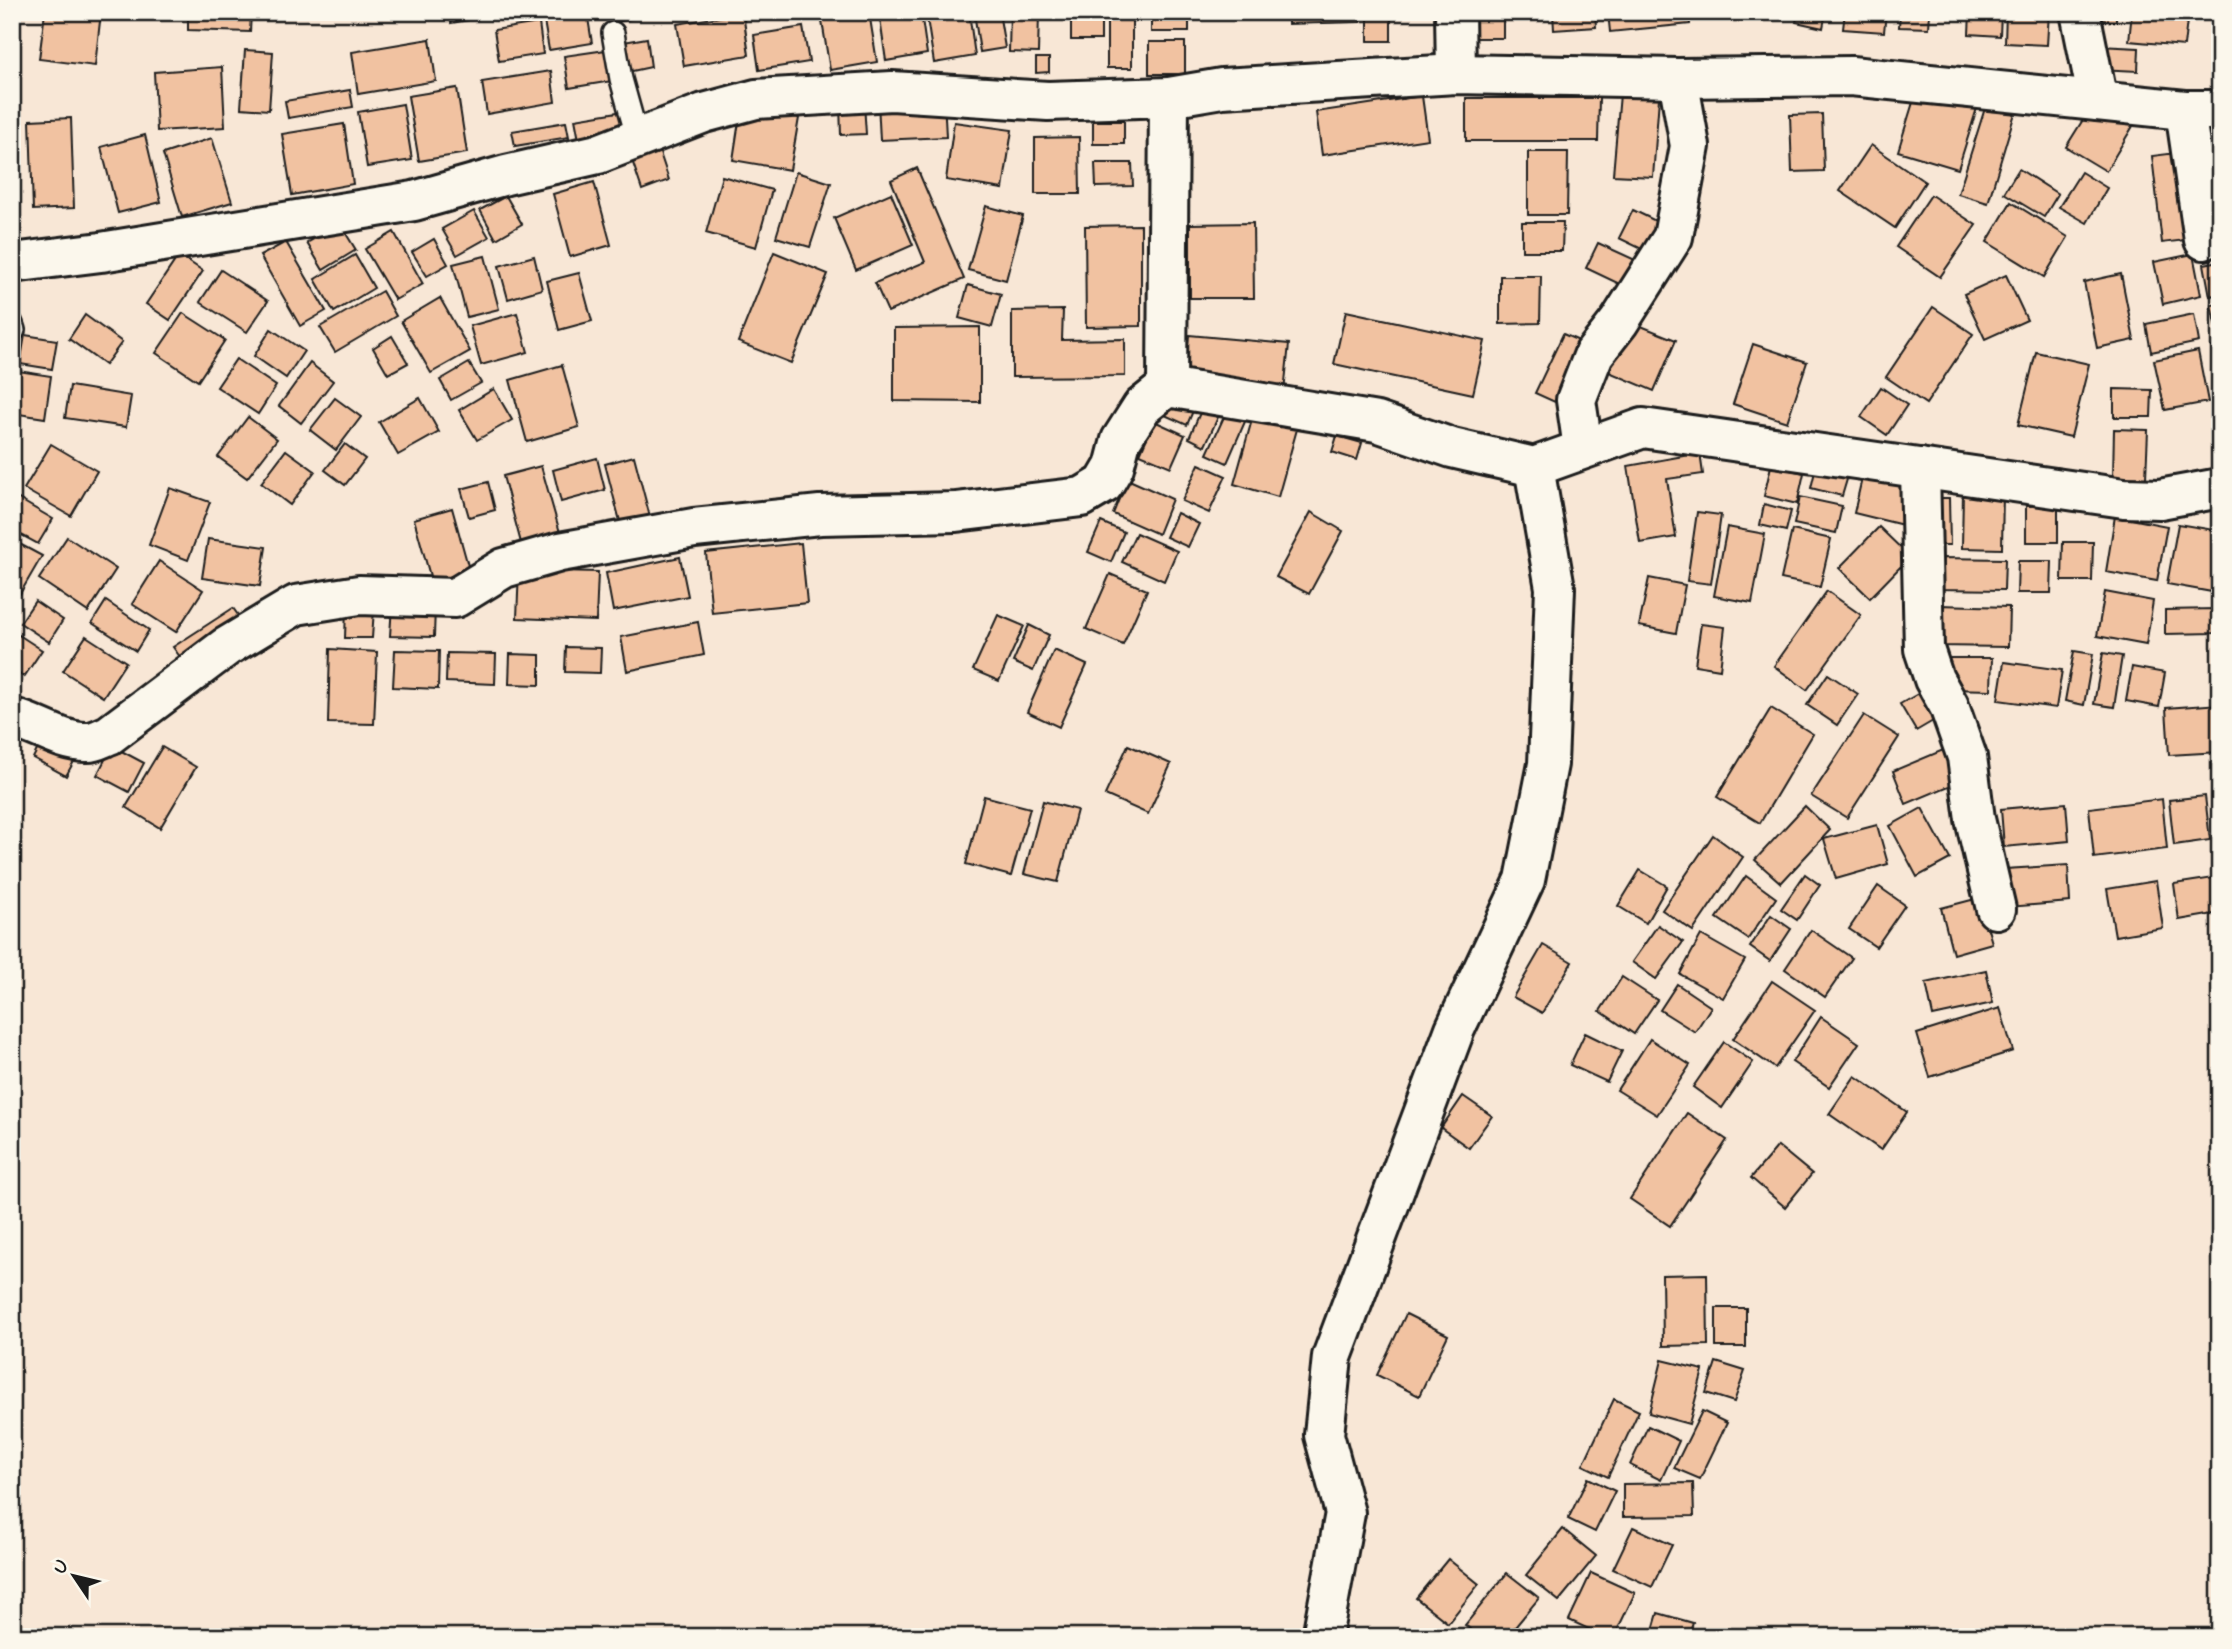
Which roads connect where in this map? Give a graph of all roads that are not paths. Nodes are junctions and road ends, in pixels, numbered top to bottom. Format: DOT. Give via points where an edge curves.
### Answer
graph roads {
  1 [pos="1455,12"];
  2 [pos="2080,12"];
  3 [pos="613,33"];
  4 [pos="1457,74"];
  5 [pos="1678,78"];
  6 [pos="1169,97"];
  7 [pos="2098,101"];
  8 [pos="2202,110"];
  9 [pos="638,139"];
  10 [pos="2204,240"];
  11 [pos="12,263"];
  12 [pos="1167,387"];
  13 [pos="1583,448"];
  14 [pos="1534,467"];
  15 [pos="1920,468"];
  16 [pos="2220,488"];
  17 [pos="12,718"];
  18 [pos="1996,909"];
  19 [pos="1322,1637"];
  1 -- 4 [label="street"];
  2 -- 7 [label="street"];
  3 -- 9 [label="lane"];
  4 -- 5 [label="street"];
  4 -- 6 [label="street" via="1222,88"];
  5 -- 7 [label="street" via="1851,76"];
  5 -- 13 [label="street" via="1690,146 1673,237 1594,354 1576,400"];
  6 -- 9 [label="street" via="1048,101 892,91 756,99"];
  6 -- 12 [label="street"];
  7 -- 8 [label="street"];
  8 -- 10 [label="street"];
  9 -- 11 [label="street" via="598,154 414,201"];
  12 -- 14 [label="street" via="1377,422 1452,449"];
  12 -- 17 [label="street" via="1142,407 1121,440 1104,484 1082,497 956,512 820,515 694,528 560,552 504,568 455,598 359,595 296,605 226,647 109,735 89,742 66,739"];
  13 -- 14 [label="street"];
  13 -- 15 [label="street" via="1643,428"];
  14 -- 19 [label="street" via="1555,588 1548,764 1525,880 1455,1029 1332,1357 1324,1435 1345,1513"];
  15 -- 16 [label="street" via="2124,498 2160,499"];
  15 -- 18 [label="street" via="1924,649 1967,757 1975,819"];
}
